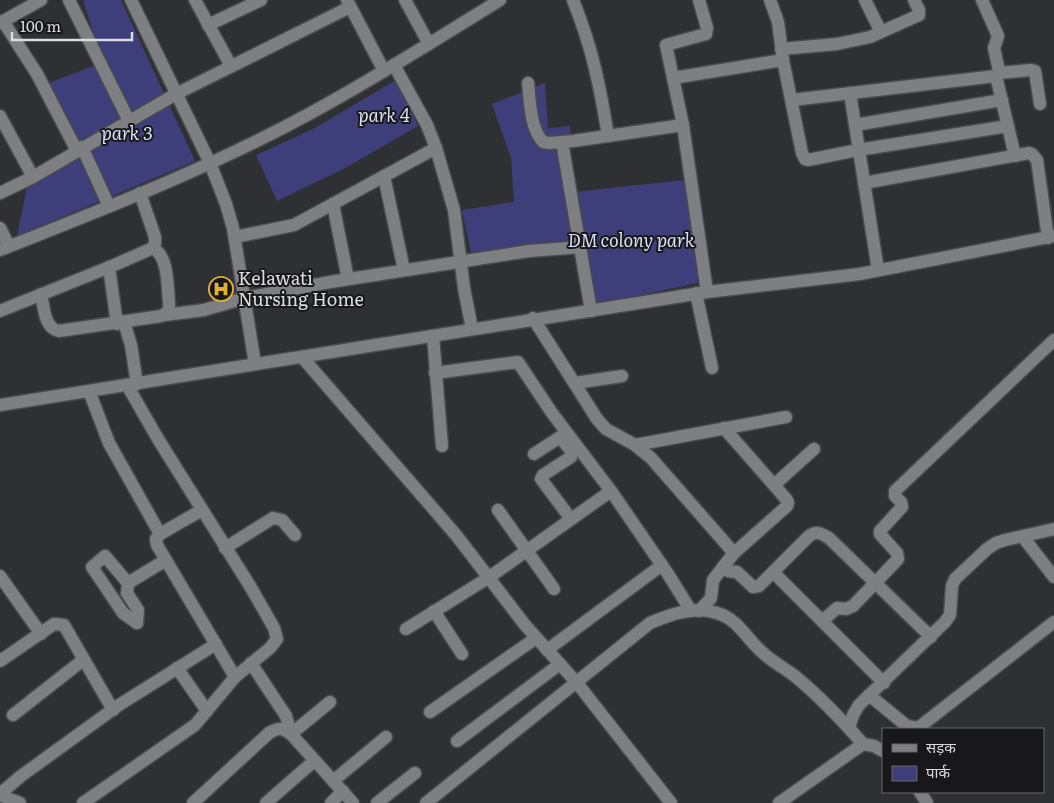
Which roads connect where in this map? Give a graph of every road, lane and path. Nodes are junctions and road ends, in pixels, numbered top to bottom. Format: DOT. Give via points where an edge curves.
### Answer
graph roads {
  1 [pos="41,0"];
  2 [pos="69,0"];
  3 [pos="131,0"];
  4 [pos="195,0"];
  5 [pos="261,0"];
  6 [pos="405,0"];
  7 [pos="500,0"];
  8 [pos="573,0"];
  9 [pos="699,0"];
  10 [pos="770,0"];
  11 [pos="865,0"];
  12 [pos="914,0"];
  13 [pos="982,0"];
  14 [pos="348,3"];
  15 [pos="2,22"];
  16 [pos="208,25"];
  17 [pos="882,32"];
  18 [pos="429,44"];
  19 [pos="782,54"];
  20 [pos="230,66"];
  21 [pos="389,68"];
  22 [pos="997,75"];
  23 [pos="673,78"];
  24 [pos="528,83"];
  25 [pos="850,93"];
  26 [pos="176,94"];
  27 [pos="792,100"];
  28 [pos="1002,100"];
  29 [pos="1040,104"];
  30 [pos="0,116"];
  31 [pos="129,120"];
  32 [pos="682,125"];
  33 [pos="855,125"];
  34 [pos="1008,126"];
  35 [pos="608,136"];
  36 [pos="562,142"];
  37 [pos="436,148"];
  38 [pos="80,149"];
  39 [pos="858,150"];
  40 [pos="1015,156"];
  41 [pos="210,163"];
  42 [pos="384,176"];
  43 [pos="33,177"];
  44 [pos="864,183"];
  45 [pos="0,193"];
  46 [pos="140,193"];
  47 [pos="333,204"];
  48 [pos="109,206"];
  49 [pos="0,228"];
  50 [pos="235,237"];
  51 [pos="1051,237"];
  52 [pos="581,247"];
  53 [pos="4,248"];
  54 [pos="153,248"];
  55 [pos="460,261"];
  56 [pos="109,268"];
  57 [pos="404,270"];
  58 [pos="878,270"];
  59 [pos="348,279"];
  60 [pos="701,292"];
  61 [pos="41,294"];
  62 [pos="245,298"];
  63 [pos="0,311"];
  64 [pos="591,311"];
  65 [pos="164,314"];
  66 [pos="534,318"];
  67 [pos="120,323"];
  68 [pos="472,329"];
  69 [pos="433,336"];
  70 [pos="1054,340"];
  71 [pos="302,357"];
  72 [pos="256,364"];
  73 [pos="712,368"];
  74 [pos="435,373"];
  75 [pos="622,376"];
  76 [pos="575,383"];
  77 [pos="132,385"];
  78 [pos="89,391"];
  79 [pos="0,405"];
  80 [pos="786,417"];
  81 [pos="724,428"];
  82 [pos="635,445"];
  83 [pos="442,446"];
  84 [pos="814,449"];
  85 [pos="534,454"];
  86 [pos="774,485"];
  87 [pos="611,492"];
  88 [pos="202,510"];
  89 [pos="498,510"];
  90 [pos="571,520"];
  91 [pos="1054,530"];
  92 [pos="160,534"];
  93 [pos="295,535"];
  94 [pos="1023,537"];
  95 [pos="225,548"];
  96 [pos="527,551"];
  97 [pos="734,553"];
  98 [pos="166,560"];
  99 [pos="662,565"];
  100 [pos="723,567"];
  101 [pos="773,572"];
  102 [pos="0,576"];
  103 [pos="1054,577"];
  104 [pos="488,578"];
  105 [pos="875,583"];
  106 [pos="128,584"];
  107 [pos="554,589"];
  108 [pos="434,611"];
  109 [pos="695,611"];
  110 [pos="822,621"];
  111 [pos="1054,622"];
  112 [pos="406,629"];
  113 [pos="40,634"];
  114 [pos="536,638"];
  115 [pos="931,638"];
  116 [pos="216,644"];
  117 [pos="547,650"];
  118 [pos="462,654"];
  119 [pos="83,660"];
  120 [pos="0,661"];
  121 [pos="252,663"];
  122 [pos="560,664"];
  123 [pos="177,668"];
  124 [pos="235,677"];
  125 [pos="577,683"];
  126 [pos="884,683"];
  127 [pos="869,695"];
  128 [pos="330,702"];
  129 [pos="113,710"];
  130 [pos="208,711"];
  131 [pos="430,712"];
  132 [pos="12,715"];
  133 [pos="849,728"];
  134 [pos="291,734"];
  135 [pos="386,737"];
  136 [pos="457,740"];
  137 [pos="863,744"];
  138 [pos="882,750"];
  139 [pos="314,761"];
  140 [pos="415,773"];
  141 [pos="333,781"];
  142 [pos="343,791"];
  143 [pos="0,795"];
  144 [pos="20,803"];
  145 [pos="83,803"];
  146 [pos="193,803"];
  147 [pos="266,803"];
  148 [pos="331,803"];
  149 [pos="353,803"];
  150 [pos="377,803"];
  151 [pos="426,803"];
  152 [pos="670,803"];
  153 [pos="779,803"];
  1 -- 15 [label="street"];
  2 -- 31 [label="street"];
  3 -- 26 [label="street"];
  4 -- 16 [label="street"];
  5 -- 16 [label="street"];
  6 -- 18 [label="street"];
  7 -- 18 [label="street"];
  8 -- 35 [label="street" via="593,54"];
  9 -- 23 [label="street" via="707,31 703,36 666,45"];
  10 -- 19 [label="street" via="778,22"];
  11 -- 17 [label="street"];
  12 -- 17 [label="street" via="919,15"];
  13 -- 22 [label="street" via="998,36 994,48"];
  14 -- 20 [label="street"];
  14 -- 21 [label="street"];
  15 -- 38 [label="street" via="37,74"];
  16 -- 20 [label="street"];
  17 -- 19 [label="street"];
  18 -- 21 [label="street"];
  19 -- 23 [label="street"];
  19 -- 27 [label="street"];
  20 -- 26 [label="street"];
  21 -- 37 [label="street" via="427,125"];
  21 -- 41 [label="street" via="308,115"];
  22 -- 25 [label="street"];
  22 -- 28 [label="street"];
  22 -- 29 [label="street" via="1035,71"];
  23 -- 32 [label="street"];
  24 -- 36 [label="street" via="533,119 540,139 549,143"];
  25 -- 27 [label="street"];
  25 -- 33 [label="street"];
  26 -- 31 [label="street"];
  26 -- 41 [label="street"];
  27 -- 39 [label="street" via="805,159"];
  28 -- 33 [label="street"];
  28 -- 34 [label="street"];
  30 -- 43 [label="street"];
  31 -- 38 [label="street"];
  32 -- 35 [label="street"];
  32 -- 60 [label="street"];
  33 -- 39 [label="street"];
  34 -- 39 [label="street"];
  34 -- 40 [label="street"];
  35 -- 36 [label="street"];
  36 -- 52 [label="street"];
  37 -- 42 [label="street"];
  37 -- 55 [label="street" via="454,210"];
  38 -- 43 [label="street"];
  38 -- 48 [label="street"];
  39 -- 44 [label="street"];
  40 -- 44 [label="street"];
  40 -- 51 [label="street" via="1029,153 1037,160"];
  41 -- 46 [label="street"];
  41 -- 50 [label="street"];
  42 -- 47 [label="street"];
  42 -- 57 [label="street"];
  43 -- 45 [label="street"];
  44 -- 58 [label="street"];
  46 -- 48 [label="street"];
  46 -- 54 [label="street" via="155,237"];
  47 -- 50 [label="street" via="294,225"];
  47 -- 59 [label="street"];
  48 -- 53 [label="street"];
  49 -- 53 [label="street"];
  50 -- 62 [label="street"];
  51 -- 58 [label="street"];
  52 -- 55 [label="street"];
  52 -- 64 [label="street"];
  54 -- 56 [label="street"];
  54 -- 65 [label="street" via="161,254 165,270 170,308"];
  55 -- 57 [label="street"];
  55 -- 68 [label="street"];
  56 -- 61 [label="street"];
  56 -- 67 [label="street"];
  57 -- 59 [label="street"];
  58 -- 60 [label="street"];
  59 -- 62 [label="street"];
  60 -- 64 [label="street"];
  60 -- 73 [label="street"];
  61 -- 63 [label="street"];
  61 -- 67 [label="street" via="48,323 54,330"];
  62 -- 65 [label="street" via="204,310"];
  62 -- 72 [label="street"];
  64 -- 66 [label="street"];
  65 -- 67 [label="street"];
  66 -- 68 [label="street"];
  66 -- 76 [label="street"];
  67 -- 77 [label="street" via="131,345"];
  68 -- 69 [label="street"];
  69 -- 71 [label="street"];
  69 -- 74 [label="street"];
  70 -- 105 [label="street" via="895,491 902,507 880,534 898,558"];
  71 -- 72 [label="street"];
  71 -- 104 [label="street" via="456,535"];
  72 -- 77 [label="street"];
  74 -- 83 [label="street"];
  74 -- 87 [label="street" via="518,362"];
  75 -- 76 [label="street"];
  76 -- 82 [label="street" via="606,429"];
  77 -- 78 [label="street"];
  77 -- 88 [label="street"];
  78 -- 79 [label="street"];
  78 -- 92 [label="street" via="109,443"];
  80 -- 81 [label="street"];
  81 -- 82 [label="street"];
  81 -- 86 [label="street"];
  82 -- 97 [label="street" via="651,458"];
  84 -- 86 [label="street"];
  85 -- 90 [label="street" via="560,437 572,452 571,457 541,479"];
  86 -- 97 [label="street" via="787,500 787,506"];
  87 -- 90 [label="street"];
  87 -- 99 [label="street"];
  88 -- 92 [label="street"];
  88 -- 95 [label="street"];
  89 -- 96 [label="street"];
  90 -- 96 [label="street"];
  91 -- 94 [label="street"];
  92 -- 98 [label="street" via="157,545"];
  93 -- 95 [label="street" via="282,520 273,518"];
  94 -- 103 [label="street"];
  94 -- 115 [label="street" via="996,542 955,579 950,614"];
  95 -- 121 [label="street" via="276,634 275,643"];
  96 -- 104 [label="street"];
  96 -- 107 [label="street"];
  97 -- 100 [label="street"];
  98 -- 106 [label="street"];
  98 -- 116 [label="street"];
  99 -- 109 [label="street"];
  99 -- 117 [label="street"];
  100 -- 101 [label="street" via="737,572 756,587"];
  100 -- 109 [label="street" via="713,580 711,598"];
  101 -- 105 [label="street" via="809,536 818,532 829,538"];
  101 -- 110 [label="street"];
  102 -- 113 [label="street"];
  104 -- 108 [label="street"];
  104 -- 114 [label="street"];
  105 -- 110 [label="street" via="850,608 837,608"];
  105 -- 115 [label="street"];
  106 -- 106 [label="street" via="105,556 92,567 123,613 137,624 138,610 127,592"];
  108 -- 112 [label="street"];
  108 -- 118 [label="street"];
  109 -- 125 [label="street" via="670,614 650,623"];
  109 -- 133 [label="street" via="714,612 737,624 761,652 796,677"];
  110 -- 126 [label="street"];
  111 -- 127 [label="street" via="918,728 908,726"];
  113 -- 119 [label="street" via="54,624 64,625"];
  113 -- 120 [label="street"];
  114 -- 117 [label="street"];
  114 -- 131 [label="street"];
  115 -- 126 [label="street"];
  116 -- 123 [label="street"];
  116 -- 124 [label="street"];
  117 -- 122 [label="street"];
  119 -- 129 [label="street"];
  119 -- 132 [label="street"];
  121 -- 124 [label="street"];
  121 -- 134 [label="street" via="286,716"];
  122 -- 125 [label="street"];
  122 -- 136 [label="street"];
  123 -- 129 [label="street"];
  123 -- 130 [label="street"];
  124 -- 130 [label="street"];
  125 -- 151 [label="street"];
  125 -- 152 [label="street"];
  126 -- 127 [label="street"];
  127 -- 133 [label="street" via="856,710"];
  128 -- 134 [label="street"];
  129 -- 143 [label="street" via="21,776"];
  130 -- 145 [label="street" via="181,736"];
  133 -- 137 [label="street"];
  134 -- 139 [label="street"];
  134 -- 146 [label="street" via="277,728"];
  135 -- 141 [label="street"];
  137 -- 138 [label="street"];
  137 -- 153 [label="street"];
  139 -- 141 [label="street"];
  139 -- 147 [label="street"];
  140 -- 150 [label="street"];
  141 -- 142 [label="street"];
  142 -- 148 [label="street"];
  142 -- 149 [label="street"];
  143 -- 144 [label="street"];
}
